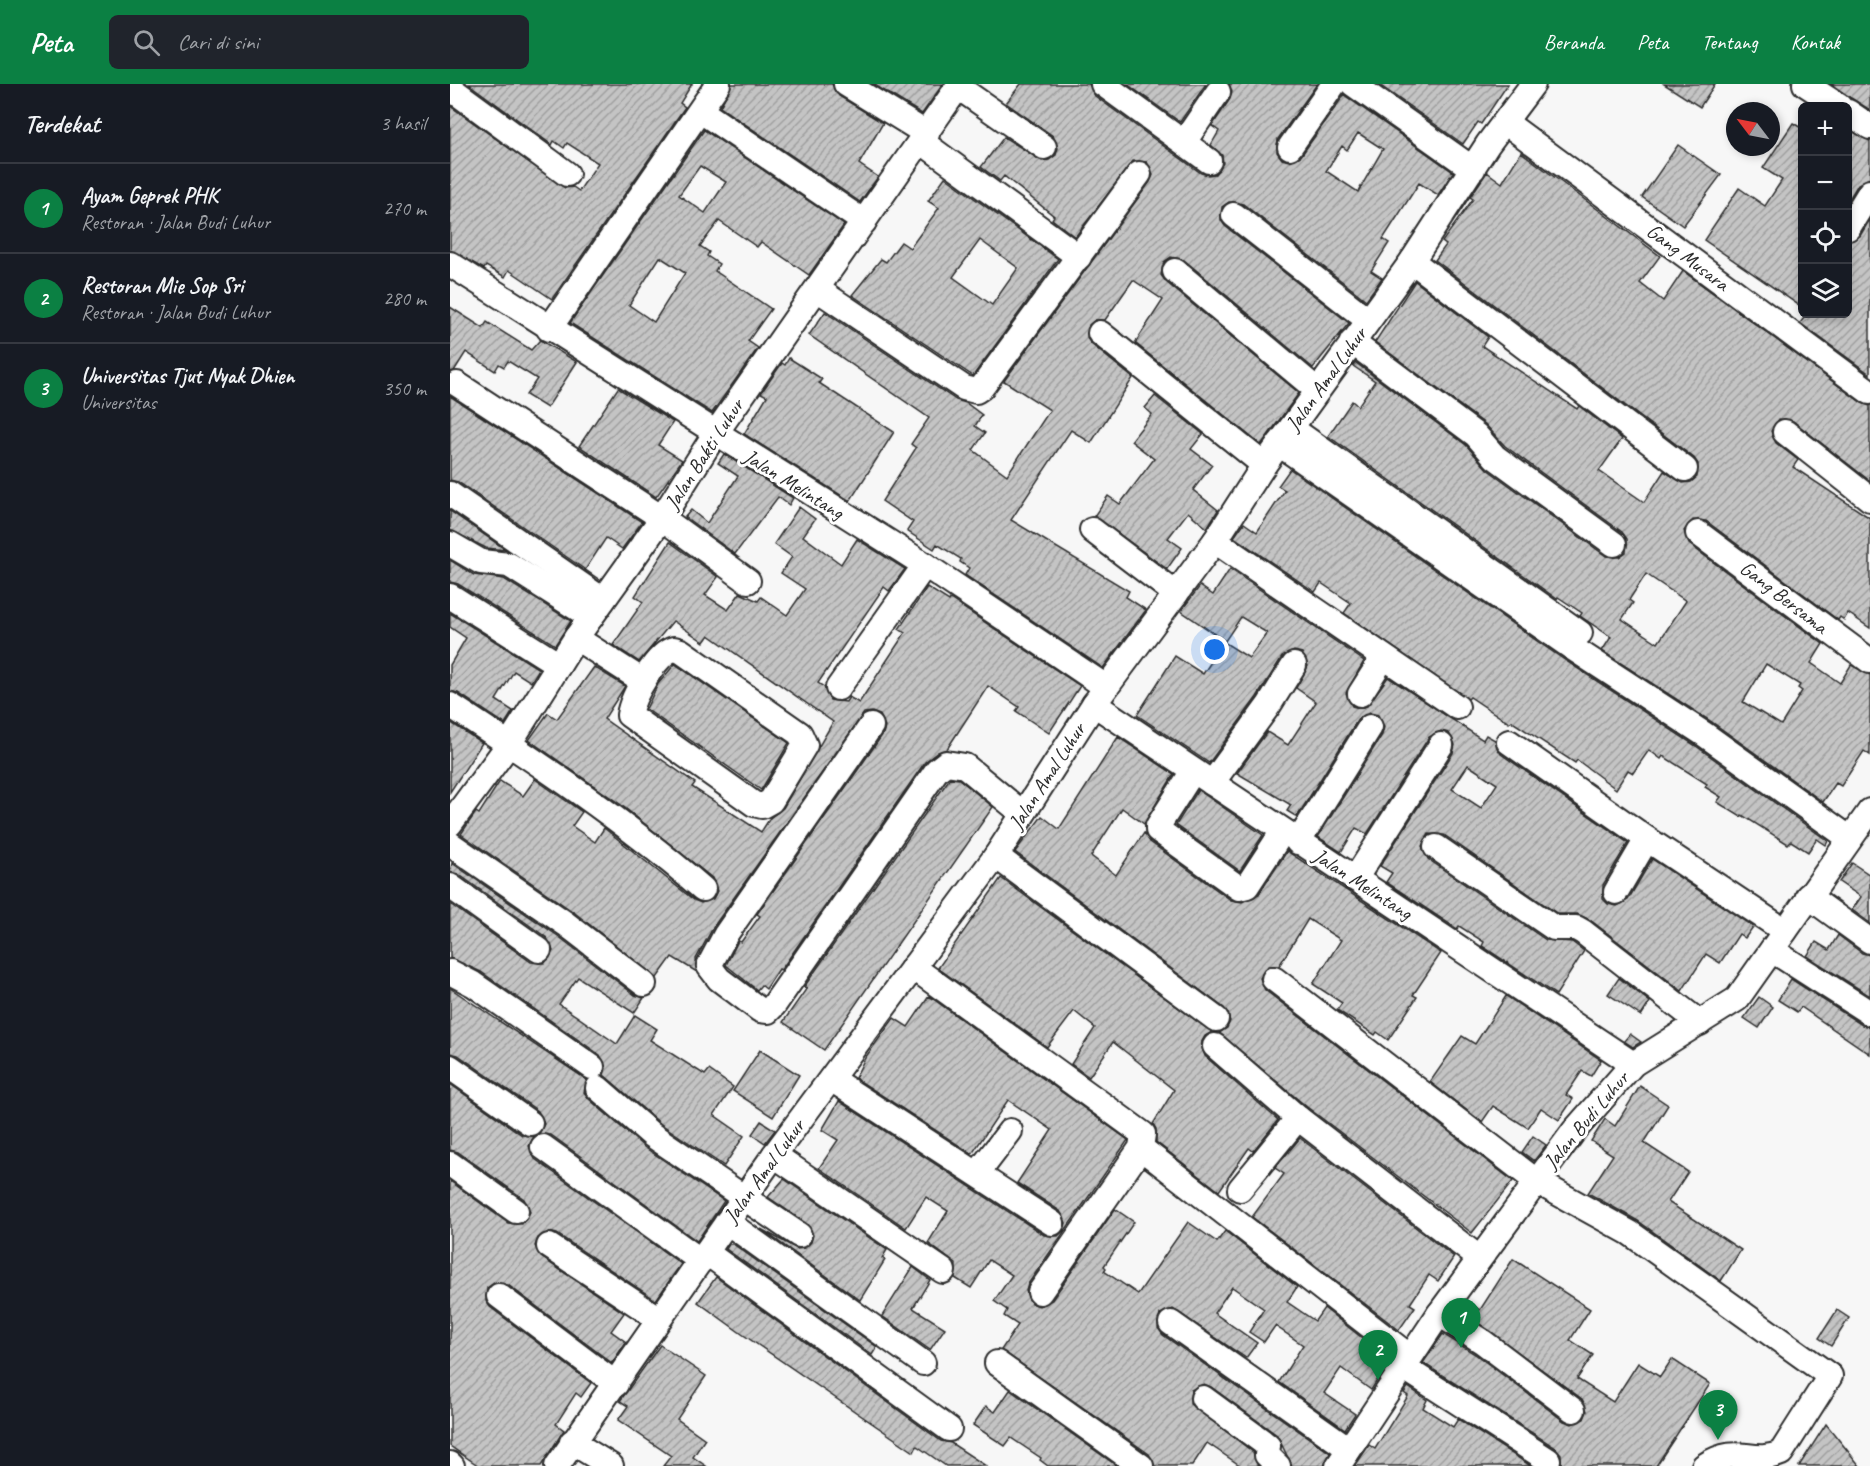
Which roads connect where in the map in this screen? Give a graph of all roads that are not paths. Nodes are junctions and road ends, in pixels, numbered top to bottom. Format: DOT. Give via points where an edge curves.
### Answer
graph roads {
  1 [pos="718,84"];
  2 [pos="846,84"];
  3 [pos="1103,84"];
  4 [pos="1334,84"];
  5 [pos="1353,84"];
  6 [pos="1533,84"];
  7 [pos="1805,84"];
  8 [pos="954,86"];
  9 [pos="450,88"];
  10 [pos="1218,92"];
  11 [pos="1833,102"];
  12 [pos="701,111"];
  13 [pos="1852,115"];
  14 [pos="1505,122"];
  15 [pos="1870,127"];
  16 [pos="924,138"];
  17 [pos="1184,142"];
  18 [pos="1044,147"];
  19 [pos="1290,147"];
  20 [pos="1209,161"];
  21 [pos="1473,169"];
  22 [pos="567,174"];
  23 [pos="1139,174"];
  24 [pos="1870,192"];
  25 [pos="1234,214"];
  26 [pos="1852,221"];
  27 [pos="864,222"];
  28 [pos="1079,257"];
  29 [pos="1412,261"];
  30 [pos="450,264"];
  31 [pos="1175,271"];
  32 [pos="817,290"];
  33 [pos="1368,320"];
  34 [pos="549,329"];
  35 [pos="1100,333"];
  36 [pos="1352,342"];
  37 [pos="457,384"];
  38 [pos="1317,390"];
  39 [pos="1870,392"];
  40 [pos="1785,432"];
  41 [pos="715,434"];
  42 [pos="1285,436"];
  43 [pos="1264,465"];
  44 [pos="1685,470"];
  45 [pos="450,494"];
  46 [pos="1870,499"];
  47 [pos="662,518"];
  48 [pos="1092,531"];
  49 [pos="1698,533"];
  50 [pos="1215,541"];
  51 [pos="450,544"];
  52 [pos="1614,544"];
  53 [pos="925,565"];
  54 [pos="748,580"];
  55 [pos="1176,594"];
  56 [pos="450,596"];
  57 [pos="597,609"];
  58 [pos="1580,633"];
  59 [pos="576,638"];
  60 [pos="1383,658"];
  61 [pos="1870,661"];
  62 [pos="559,665"];
  63 [pos="1294,665"];
  64 [pos="644,681"];
  65 [pos="838,688"];
  66 [pos="1360,694"];
  67 [pos="1100,695"];
  68 [pos="450,705"];
  69 [pos="1457,707"];
  70 [pos="871,726"];
  71 [pos="1370,727"];
  72 [pos="1509,742"];
  73 [pos="510,744"];
  74 [pos="1441,745"];
  75 [pos="1202,777"];
  76 [pos="1870,811"];
  77 [pos="1022,813"];
  78 [pos="450,824"];
  79 [pos="1291,836"];
  80 [pos="1849,838"];
  81 [pos="1647,839"];
  82 [pos="450,844"];
  83 [pos="1436,847"];
  84 [pos="996,856"];
  85 [pos="1355,879"];
  86 [pos="450,886"];
  87 [pos="702,889"];
  88 [pos="1616,892"];
  89 [pos="1808,896"];
  90 [pos="1779,940"];
  91 [pos="1870,941"];
  92 [pos="539,950"];
  93 [pos="913,968"];
  94 [pos="450,972"];
  95 [pos="1274,979"];
  96 [pos="644,984"];
  97 [pos="1870,1013"];
  98 [pos="1216,1019"];
  99 [pos="1700,1023"];
  100 [pos="1215,1046"];
  101 [pos="1633,1064"];
  102 [pos="450,1066"];
  103 [pos="831,1079"];
  104 [pos="1298,1118"];
  105 [pos="530,1123"];
  106 [pos="1010,1131"];
  107 [pos="543,1147"];
  108 [pos="1142,1148"];
  109 [pos="774,1155"];
  110 [pos="450,1164"];
  111 [pos="978,1173"];
  112 [pos="1536,1180"];
  113 [pos="1240,1189"];
  114 [pos="744,1198"];
  115 [pos="516,1211"];
  116 [pos="727,1222"];
  117 [pos="1052,1222"];
  118 [pos="799,1235"];
  119 [pos="549,1246"];
  120 [pos="704,1257"];
  121 [pos="1479,1258"];
  122 [pos="943,1271"];
  123 [pos="1040,1292"];
  124 [pos="499,1296"];
  125 [pos="1438,1314"];
  126 [pos="659,1319"];
  127 [pos="1171,1323"];
  128 [pos="1406,1362"];
  129 [pos="923,1363"];
  130 [pos="998,1363"];
  131 [pos="616,1384"];
  132 [pos="1203,1398"];
  133 [pos="1573,1410"];
  134 [pos="949,1429"];
  135 [pos="572,1442"];
  136 [pos="1344,1458"];
  137 [pos="1548,1460"];
  138 [pos="557,1466"];
  139 [pos="611,1466"];
  140 [pos="1141,1466"];
  141 [pos="1278,1466"];
  142 [pos="1704,1466"];
  1 -- 12 [label="street"];
  2 -- 16 [label="street"];
  3 -- 17 [label="street"];
  4 -- 19 [label="street"];
  5 -- 21 [label="street"];
  6 -- 14 [label="street, Jalan Amal Luhur"];
  7 -- 11 [label="street"];
  8 -- 16 [label="street, Jalan Bakti Luhur"];
  8 -- 18 [label="street"];
  9 -- 22 [label="street"];
  10 -- 17 [label="street"];
  12 -- 27 [label="street"];
  12 -- 34 [label="street"];
  13 -- 15 [label="street"];
  14 -- 21 [label="street, Jalan Amal Luhur"];
  14 -- 39 [label="street, Gang Musara"];
  16 -- 27 [label="street, Jalan Bakti Luhur"];
  16 -- 28 [label="street"];
  17 -- 20 [label="street"];
  21 -- 29 [label="street, Jalan Amal Luhur"];
  23 -- 28 [label="street"];
  24 -- 26 [label="street"];
  25 -- 33 [label="street"];
  27 -- 32 [label="street, Jalan Bakti Luhur"];
  28 -- 32 [label="street" via="976,390 964,388"];
  29 -- 33 [label="street, Jalan Amal Luhur"];
  29 -- 44 [label="street"];
  30 -- 34 [label="street, Jalan Melintang"];
  31 -- 38 [label="street"];
  32 -- 41 [label="street, Jalan Bakti Luhur"];
  33 -- 36 [label="street, Jalan Amal Luhur"];
  34 -- 41 [label="street, Jalan Melintang"];
  35 -- 43 [label="street"];
  36 -- 38 [label="street, Jalan Amal Luhur"];
  36 -- 52 [label="street" via="1468,429 1495,457"];
  37 -- 47 [label="street"];
  38 -- 42 [label="street, Jalan Amal Luhur"];
  40 -- 46 [label="street"];
  41 -- 47 [label="street, Jalan Bakti Luhur"];
  41 -- 53 [label="street, Jalan Melintang"];
  42 -- 43 [label="street, Jalan Amal Luhur"];
  42 -- 58 [label="street"];
  42 -- 80 [label="street" via="1571,647 1704,734"];
  43 -- 50 [label="street, Jalan Amal Luhur"];
  45 -- 57 [label="street"];
  47 -- 54 [label="street"];
  47 -- 57 [label="street, Jalan Bakti Luhur"];
  48 -- 55 [label="street"];
  49 -- 61 [label="street, Gang Bersama"];
  50 -- 55 [label="street, Jalan Amal Luhur"];
  50 -- 60 [label="street"];
  51 -- 57 [label="street" via="481,562 509,566"];
  53 -- 65 [label="street"];
  53 -- 67 [label="street, Jalan Melintang"];
  55 -- 67 [label="street, Jalan Amal Luhur"];
  56 -- 62 [label="street"];
  57 -- 59 [label="street, Jalan Bakti Luhur"];
  59 -- 62 [label="street, Jalan Bakti Luhur"];
  59 -- 64 [label="street"];
  60 -- 66 [label="street"];
  60 -- 69 [label="street"];
  62 -- 73 [label="street, Jalan Bakti Luhur"];
  63 -- 75 [label="street" via="1269,705"];
  64 -- 64 [label="street" via="630,707 629,715 634,720 754,804 762,806 771,801 805,745 800,734 681,651 667,650"];
  67 -- 75 [label="street, Jalan Melintang"];
  67 -- 77 [label="street, Jalan Amal Luhur"];
  68 -- 73 [label="street"];
  70 -- 77 [label="street" via="726,934 709,966 719,979 760,1010 768,1011 774,1005 937,770 946,763 965,766"];
  71 -- 79 [label="street"];
  72 -- 81 [label="street"];
  73 -- 78 [label="street, Jalan Bakti Luhur"];
  73 -- 87 [label="street" via="609,814"];
  74 -- 85 [label="street"];
  75 -- 79 [label="street, Jalan Melintang"];
  75 -- 79 [label="street" via="1158,830 1239,888 1247,886"];
  76 -- 80 [label="street, Jalan Budi Luhur"];
  77 -- 84 [label="street, Jalan Amal Luhur"];
  79 -- 85 [label="street, Jalan Melintang"];
  80 -- 89 [label="street, Jalan Budi Luhur"];
  81 -- 88 [label="street"];
  81 -- 90 [label="street"];
  82 -- 96 [label="street" via="537,903"];
  83 -- 99 [label="street" via="1554,928 1583,932"];
  84 -- 93 [label="street, Jalan Amal Luhur"];
  84 -- 98 [label="street"];
  85 -- 101 [label="street, Jalan Melintang"];
  86 -- 92 [label="street"];
  89 -- 90 [label="street, Jalan Budi Luhur"];
  89 -- 91 [label="street"];
  90 -- 97 [label="street"];
  90 -- 99 [label="street, Jalan Budi Luhur" via="1737,999"];
  93 -- 103 [label="street, Jalan Amal Luhur"];
  93 -- 108 [label="street" via="1143,1134"];
  94 -- 114 [label="street" via="473,984 595,1077 652,1135"];
  95 -- 112 [label="street"];
  99 -- 101 [label="street, Jalan Budi Luhur"];
  100 -- 104 [label="street"];
  101 -- 112 [label="street, Jalan Budi Luhur"];
  102 -- 105 [label="street"];
  103 -- 109 [label="street, Jalan Amal Luhur"];
  103 -- 111 [label="street"];
  104 -- 113 [label="street"];
  104 -- 121 [label="street"];
  106 -- 111 [label="street"];
  107 -- 120 [label="street"];
  108 -- 123 [label="street"];
  108 -- 128 [label="street"];
  109 -- 114 [label="street, Jalan Amal Luhur"];
  109 -- 122 [label="street"];
  110 -- 115 [label="street"];
  111 -- 117 [label="street"];
  112 -- 121 [label="street, Jalan Budi Luhur"];
  112 -- 142 [label="street" via="1630,1233 1830,1376 1781,1453 1759,1462 1731,1455"];
  114 -- 116 [label="street, Jalan Amal Luhur"];
  114 -- 118 [label="street"];
  116 -- 120 [label="street, Jalan Amal Luhur"];
  116 -- 129 [label="street"];
  119 -- 126 [label="street"];
  120 -- 126 [label="street, Jalan Amal Luhur"];
  120 -- 134 [label="street"];
  121 -- 125 [label="street, Jalan Budi Luhur"];
  124 -- 131 [label="street"];
  125 -- 128 [label="street, Jalan Budi Luhur"];
  125 -- 133 [label="street" via="1484,1342"];
  126 -- 131 [label="street, Jalan Amal Luhur"];
  127 -- 136 [label="street"];
  128 -- 136 [label="street, Jalan Budi Luhur"];
  128 -- 137 [label="street"];
  130 -- 140 [label="street"];
  131 -- 135 [label="street, Jalan Amal Luhur"];
  132 -- 141 [label="street" via="1268,1446 1267,1455"];
  135 -- 138 [label="street, Jalan Amal Luhur"];
  135 -- 139 [label="street"];
}
